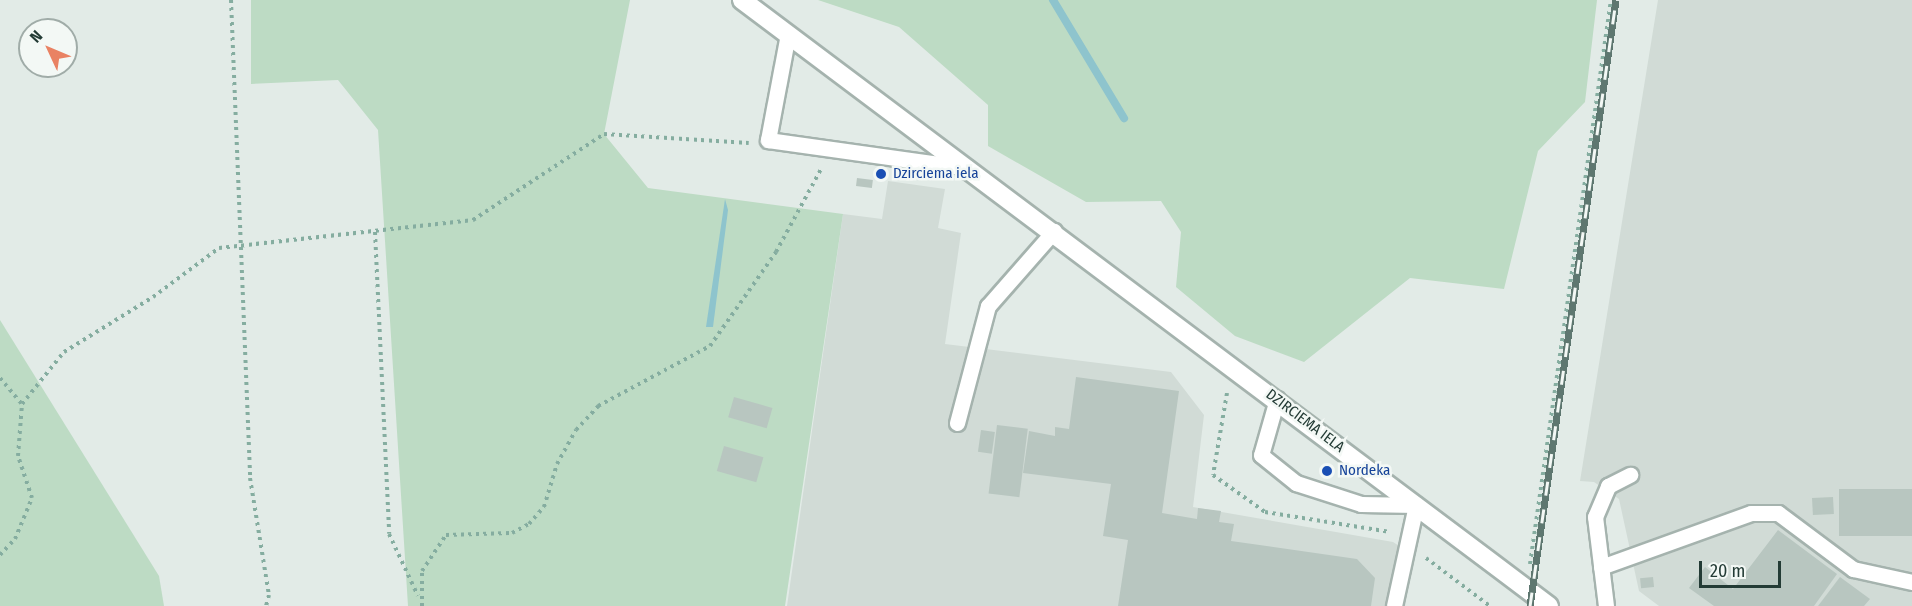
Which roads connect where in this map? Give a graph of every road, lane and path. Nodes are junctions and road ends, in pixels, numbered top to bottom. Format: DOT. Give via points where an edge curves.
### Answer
graph roads {
  1 [pos="231,0"];
  2 [pos="742,0"];
  3 [pos="1611,0"];
  4 [pos="788,34"];
  5 [pos="768,140"];
  6 [pos="830,149"];
  7 [pos="973,169"];
  8 [pos="1054,231"];
  9 [pos="375,232"];
  10 [pos="243,248"];
  11 [pos="0,378"];
  12 [pos="1277,399"];
  13 [pos="22,404"];
  14 [pos="957,423"];
  15 [pos="1630,475"];
  16 [pos="1416,505"];
  17 [pos="0,555"];
  18 [pos="1601,567"];
  19 [pos="1912,582"];
  20 [pos="1526,588"];
  21 [pos="419,597"];
  22 [pos="266,606"];
  23 [pos="422,606"];
  24 [pos="1394,606"];
  25 [pos="1550,606"];
  26 [pos="1606,606"];
  1 -- 10 [label="path"];
  2 -- 4 [label="street, DZIRCIEMA IELA"];
  3 -- 20 [label="path"];
  4 -- 5 [label="lane"];
  4 -- 7 [label="street, DZIRCIEMA IELA"];
  5 -- 6 [label="lane"];
  5 -- 9 [label="path" via="604,134 473,220"];
  6 -- 7 [label="lane"];
  6 -- 21 [label="path" via="811,196 710,346 664,366 598,406 576,430 557,464 544,507 529,524 512,533 446,535 422,571"];
  7 -- 8 [label="street, DZIRCIEMA IELA"];
  8 -- 12 [label="street, DZIRCIEMA IELA"];
  8 -- 14 [label="lane" via="988,306"];
  9 -- 10 [label="path"];
  9 -- 21 [label="path" via="389,534"];
  10 -- 13 [label="path" via="219,248 153,297 64,352"];
  10 -- 22 [label="path" via="250,478 269,595"];
  11 -- 13 [label="path"];
  12 -- 16 [label="street, DZIRCIEMA IELA"];
  12 -- 16 [label="lane" via="1261,455 1296,483 1361,504"];
  13 -- 17 [label="path" via="18,456 32,498 15,539"];
  15 -- 18 [label="lane" via="1608,486 1600,500 1595,518"];
  16 -- 20 [label="street, DZIRCIEMA IELA"];
  16 -- 24 [label="lane"];
  18 -- 19 [label="lane" via="1751,513 1778,513 1853,569"];
  18 -- 26 [label="lane"];
  20 -- 25 [label="street, DZIRCIEMA IELA"];
  21 -- 23 [label="path"];
}
